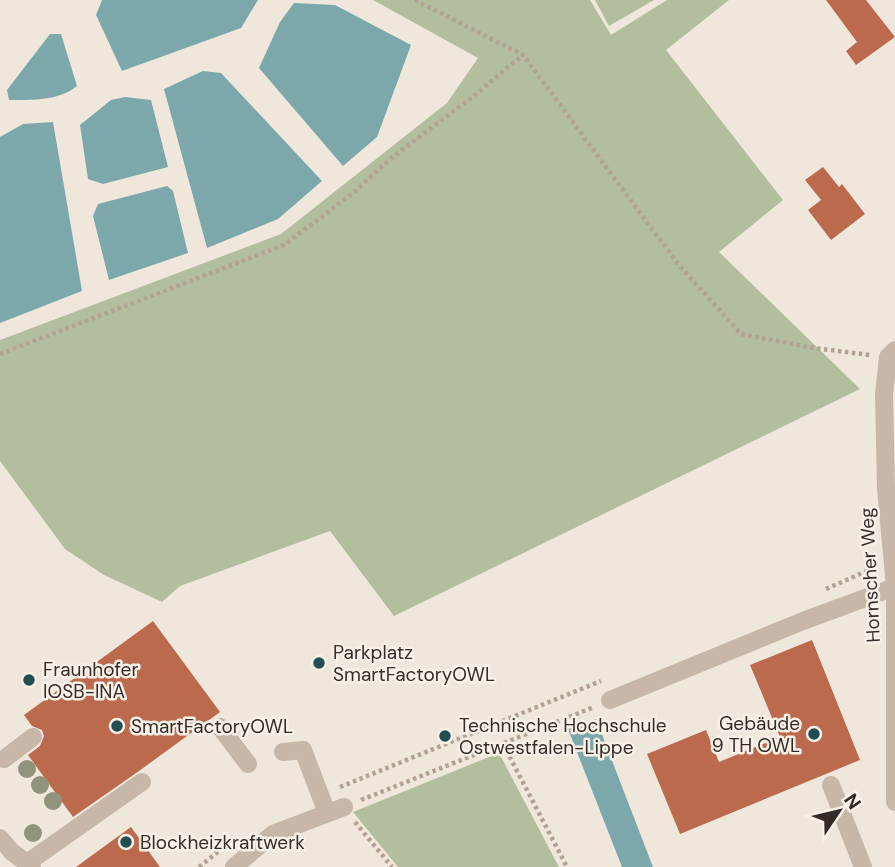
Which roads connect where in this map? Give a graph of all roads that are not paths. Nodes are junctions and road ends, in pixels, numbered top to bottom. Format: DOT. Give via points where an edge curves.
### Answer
graph roads {
  1 [pos="891,353"];
  2 [pos="895,587"];
  3 [pos="610,699"];
  4 [pos="220,727"];
  5 [pos="33,737"];
  6 [pos="283,752"];
  7 [pos="4,759"];
  8 [pos="248,764"];
  9 [pos="142,782"];
  10 [pos="831,785"];
  11 [pos="895,802"];
  12 [pos="0,838"];
  13 [pos="29,865"];
  14 [pos="234,867"];
  15 [pos="863,867"];
  1 -- 2 [label="street, Hornscher Weg" via="884,394"];
  2 -- 3 [label="street"];
  2 -- 11 [label="street, Hornscher Weg"];
  4 -- 8 [label="street"];
  5 -- 7 [label="street"];
  6 -- 14 [label="street" via="308,749 320,795 338,809 273,834"];
  9 -- 13 [label="street"];
  10 -- 15 [label="street"];
  12 -- 13 [label="street"];
}
